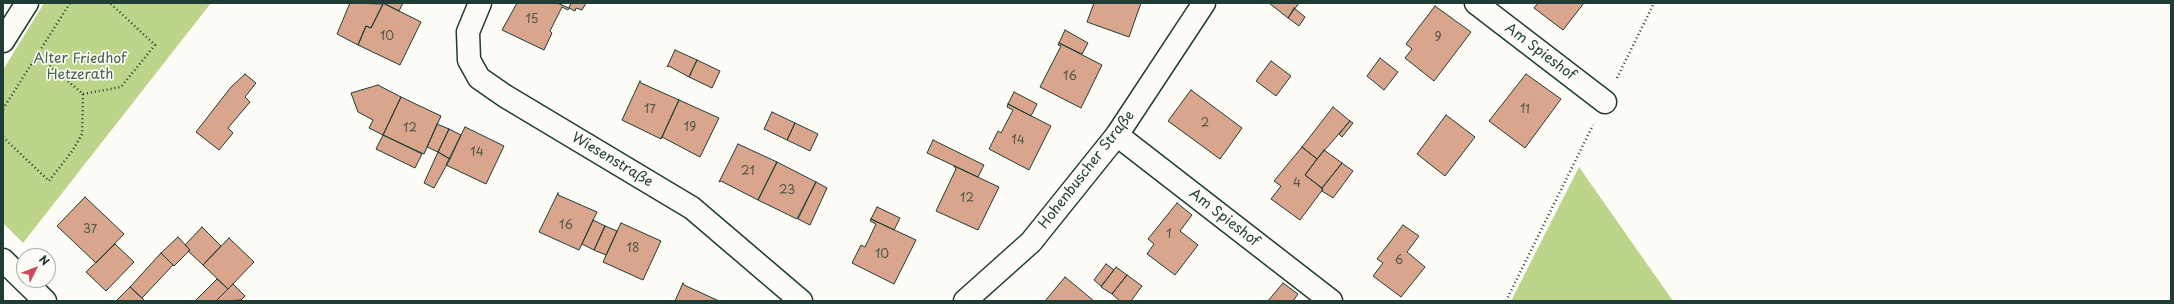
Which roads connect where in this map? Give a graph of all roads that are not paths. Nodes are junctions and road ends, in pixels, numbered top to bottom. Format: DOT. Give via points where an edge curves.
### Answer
graph roads {
  1 [pos="27,3"];
  2 [pos="480,3"];
  3 [pos="1204,3"];
  4 [pos="1476,3"];
  5 [pos="3,41"];
  6 [pos="1605,102"];
  7 [pos="1117,135"];
  8 [pos="3,260"];
  9 [pos="45,301"];
  10 [pos="801,301"];
  11 [pos="965,301"];
  12 [pos="1331,301"];
  1 -- 5 [label="street"];
  2 -- 10 [label="street, Wiesenstraße" via="468,32 469,60 478,78 692,208"];
  3 -- 7 [label="street, Hohenbuscher Straße"];
  4 -- 6 [label="street, Am Spieshof"];
  7 -- 11 [label="street, Hohenbuscher Straße" via="1031,242"];
  7 -- 12 [label="street, Am Spieshof"];
  8 -- 9 [label="street"];
}
